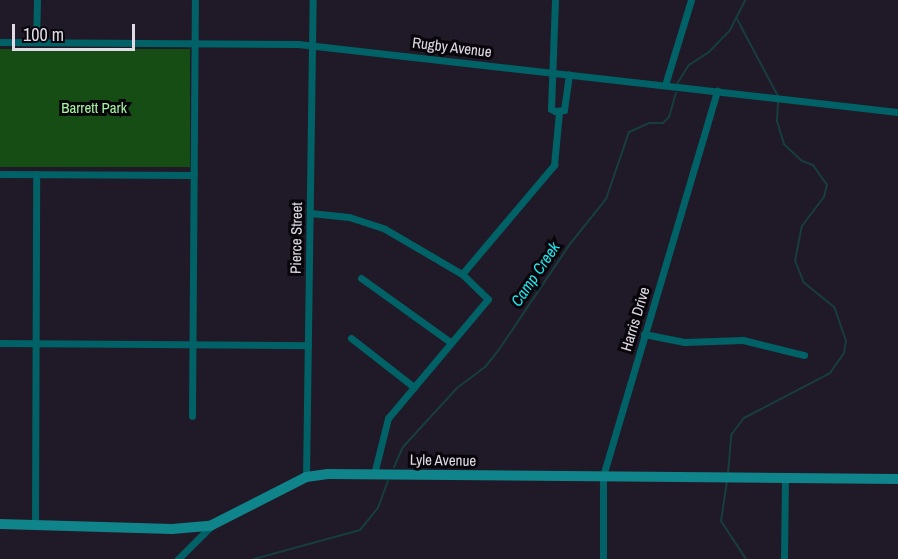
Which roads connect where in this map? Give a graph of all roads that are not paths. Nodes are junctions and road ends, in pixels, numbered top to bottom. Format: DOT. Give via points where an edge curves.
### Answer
graph roads {
  1 [pos="37,0"];
  2 [pos="195,0"];
  3 [pos="314,0"];
  4 [pos="555,0"];
  5 [pos="691,0"];
  6 [pos="0,42"];
  7 [pos="36,42"];
  8 [pos="195,43"];
  9 [pos="313,45"];
  10 [pos="553,73"];
  11 [pos="568,74"];
  12 [pos="665,85"];
  13 [pos="717,91"];
  14 [pos="560,112"];
  15 [pos="898,112"];
  16 [pos="0,174"];
  17 [pos="36,174"];
  18 [pos="194,175"];
  19 [pos="310,213"];
  20 [pos="462,274"];
  21 [pos="361,278"];
  22 [pos="644,334"];
  23 [pos="351,338"];
  24 [pos="450,342"];
  25 [pos="0,344"];
  26 [pos="36,344"];
  27 [pos="193,344"];
  28 [pos="308,345"];
  29 [pos="804,355"];
  30 [pos="414,387"];
  31 [pos="192,416"];
  32 [pos="374,474"];
  33 [pos="603,476"];
  34 [pos="306,477"];
  35 [pos="785,478"];
  36 [pos="898,479"];
  37 [pos="0,524"];
  38 [pos="35,525"];
  39 [pos="210,526"];
  40 [pos="178,559"];
  41 [pos="603,559"];
  42 [pos="784,559"];
  1 -- 7 [label="street"];
  2 -- 8 [label="street"];
  3 -- 9 [label="street, Pierce Street"];
  4 -- 10 [label="street"];
  5 -- 12 [label="street"];
  6 -- 7 [label="street, Rugby Avenue"];
  7 -- 8 [label="street, Rugby Avenue"];
  8 -- 9 [label="street, Rugby Avenue"];
  8 -- 18 [label="street"];
  9 -- 10 [label="street, Rugby Avenue"];
  9 -- 19 [label="street, Pierce Street"];
  10 -- 11 [label="street, Rugby Avenue"];
  10 -- 14 [label="street" via="551,108"];
  11 -- 12 [label="street, Rugby Avenue"];
  11 -- 14 [label="street" via="564,110"];
  12 -- 13 [label="street, Rugby Avenue"];
  13 -- 15 [label="street, Rugby Avenue"];
  13 -- 22 [label="street, Harris Drive"];
  14 -- 20 [label="street" via="554,165"];
  16 -- 17 [label="street"];
  17 -- 18 [label="street"];
  17 -- 26 [label="street"];
  18 -- 27 [label="street"];
  19 -- 20 [label="street" via="334,215 385,229"];
  19 -- 28 [label="street, Pierce Street"];
  20 -- 24 [label="street" via="488,299"];
  21 -- 24 [label="street"];
  22 -- 29 [label="street" via="684,342 742,340"];
  22 -- 33 [label="street, Harris Drive"];
  23 -- 30 [label="street"];
  24 -- 30 [label="street"];
  25 -- 26 [label="street"];
  26 -- 27 [label="street"];
  26 -- 38 [label="street"];
  27 -- 28 [label="street"];
  27 -- 31 [label="street"];
  28 -- 34 [label="street, Pierce Street"];
  30 -- 32 [label="street" via="388,418"];
  32 -- 33 [label="street, Lyle Avenue"];
  32 -- 34 [label="street, Lyle Avenue"];
  33 -- 35 [label="street, Lyle Avenue"];
  33 -- 41 [label="street, Harris Drive"];
  34 -- 39 [label="street, Lyle Avenue"];
  35 -- 36 [label="street, Lyle Avenue"];
  35 -- 42 [label="street"];
  37 -- 38 [label="street, Lyle Avenue"];
  38 -- 39 [label="street, Lyle Avenue" via="172,529"];
  39 -- 40 [label="street"];
}
